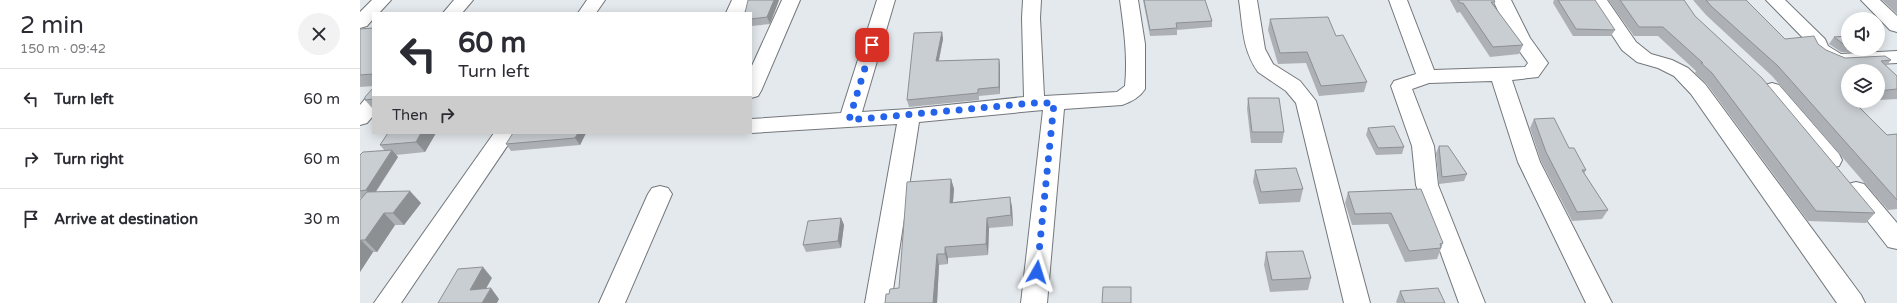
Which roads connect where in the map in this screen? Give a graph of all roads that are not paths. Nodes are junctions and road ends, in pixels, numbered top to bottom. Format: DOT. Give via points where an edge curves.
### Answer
graph roads {
  1 [pos="382,0"];
  2 [pos="464,0"];
  3 [pos="596,0"];
  4 [pos="741,0"];
  5 [pos="791,0"];
  6 [pos="886,0"];
  7 [pos="1032,0"];
  8 [pos="1130,0"];
  9 [pos="1248,0"];
  10 [pos="1398,0"];
  11 [pos="1502,0"];
  12 [pos="1598,0"];
  13 [pos="1775,0"];
  14 [pos="1870,0"];
  15 [pos="453,12"];
  16 [pos="588,12"];
  17 [pos="735,12"];
  18 [pos="360,22"];
  19 [pos="1897,26"];
  20 [pos="1897,57"];
  21 [pos="1500,74"];
  22 [pos="1759,76"];
  23 [pos="1427,77"];
  24 [pos="752,89"];
  25 [pos="1044,103"];
  26 [pos="372,104"];
  27 [pos="909,116"];
  28 [pos="360,118"];
  29 [pos="849,120"];
  30 [pos="752,126"];
  31 [pos="504,134"];
  32 [pos="660,194"];
  33 [pos="1897,240"];
  34 [pos="387,303"];
  35 [pos="612,303"];
  36 [pos="878,303"];
  37 [pos="1034,303"];
  38 [pos="1357,303"];
  39 [pos="1472,303"];
  40 [pos="1599,303"];
  41 [pos="1852,303"];
  1 -- 18 [label="street"];
  2 -- 15 [label="street"];
  3 -- 16 [label="street"];
  4 -- 17 [label="street"];
  5 -- 24 [label="street"];
  6 -- 29 [label="street"];
  7 -- 25 [label="street" via="1031,18"];
  8 -- 25 [label="street" via="1136,50 1135,89 1122,98"];
  9 -- 38 [label="street" via="1255,49 1265,68 1293,86 1306,101"];
  10 -- 23 [label="street"];
  11 -- 21 [label="street" via="1521,39 1538,63 1531,72"];
  12 -- 41 [label="street" via="1629,46 1644,58 1681,72 1698,89"];
  13 -- 20 [label="street" via="1818,43 1819,50 1838,60"];
  14 -- 19 [label="street"];
  21 -- 23 [label="street"];
  21 -- 40 [label="street" via="1529,162"];
  22 -- 33 [label="street"];
  23 -- 39 [label="street" via="1401,86 1422,146 1428,185"];
  25 -- 27 [label="street"];
  25 -- 37 [label="street"];
  26 -- 28 [label="street"];
  27 -- 29 [label="street"];
  27 -- 36 [label="street"];
  29 -- 30 [label="street"];
  31 -- 34 [label="street"];
  32 -- 35 [label="street"];
}
